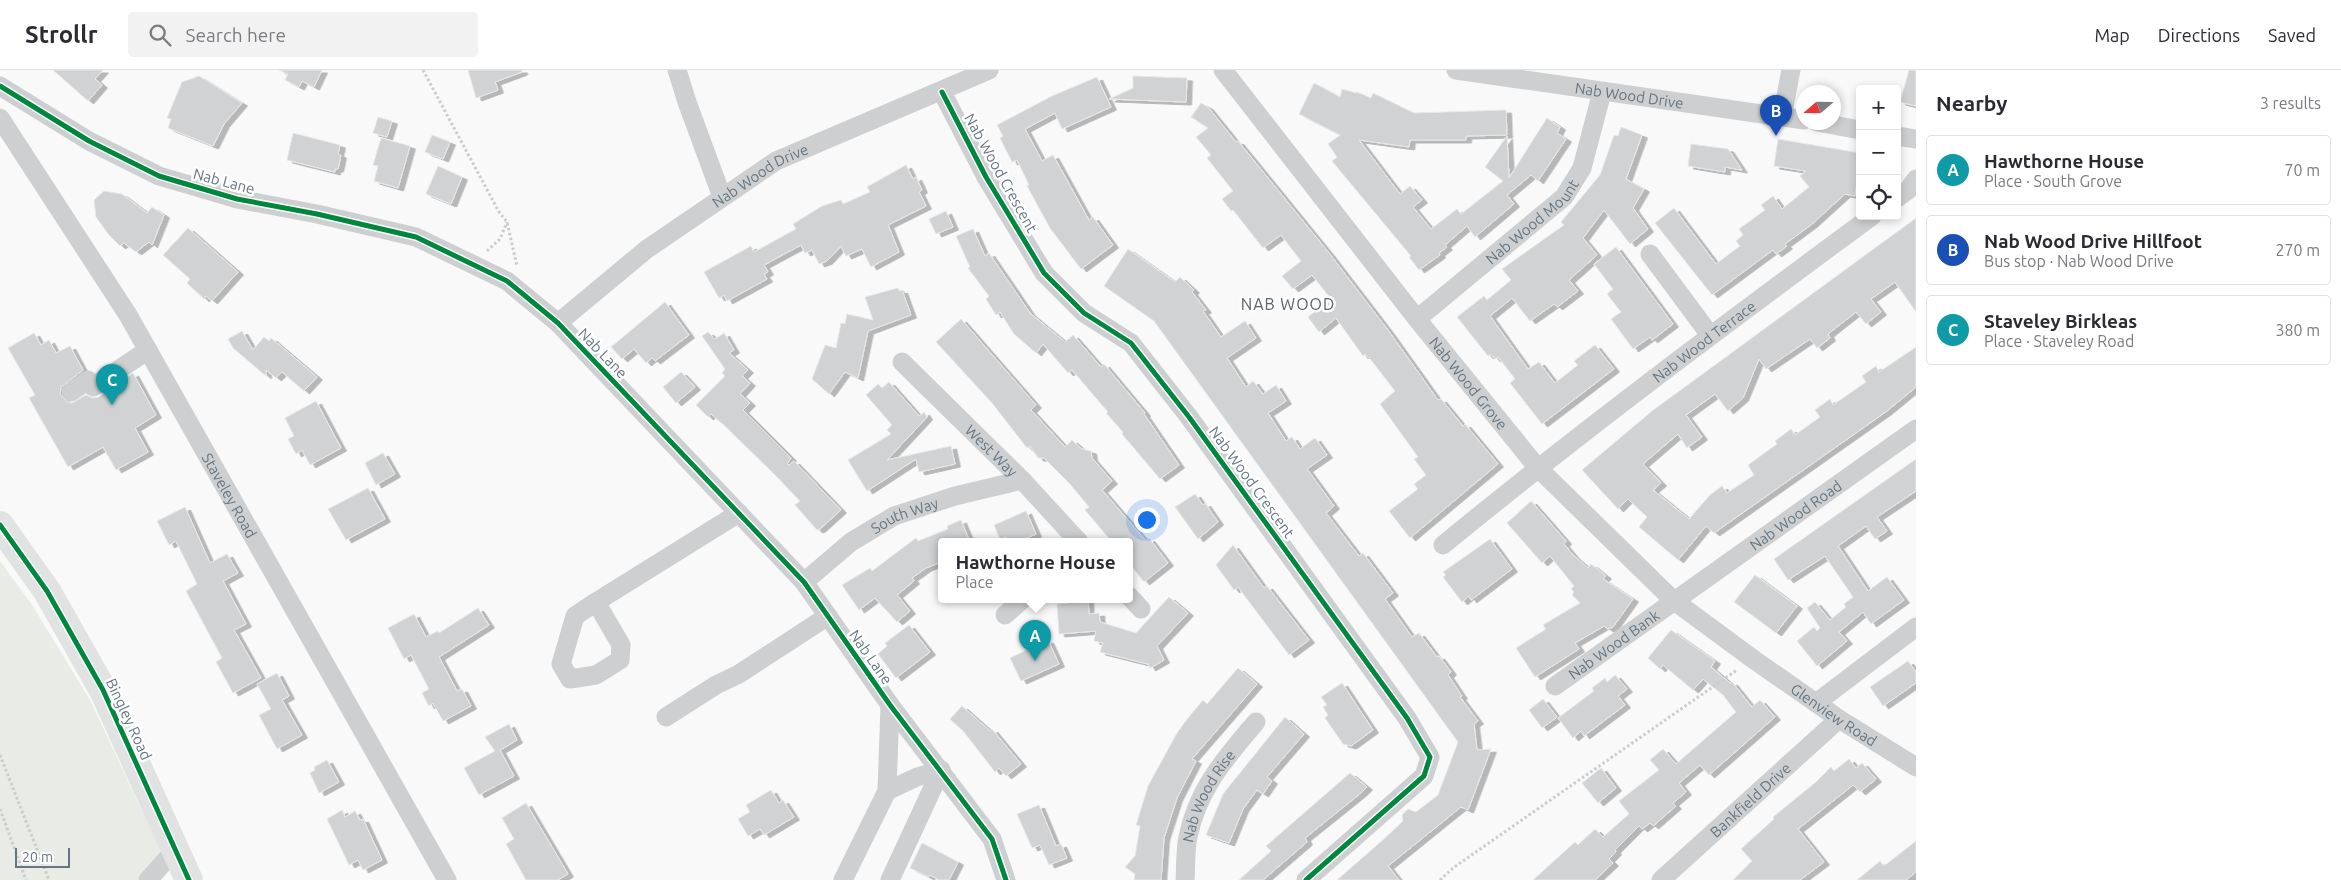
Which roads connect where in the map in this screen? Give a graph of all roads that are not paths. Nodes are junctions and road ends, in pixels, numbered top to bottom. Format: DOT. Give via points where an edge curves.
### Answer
graph roads {
  1 [pos="677,70"];
  2 [pos="989,70"];
  3 [pos="1223,70"];
  4 [pos="1456,70"];
  5 [pos="1790,70"];
  6 [pos="1576,78"];
  7 [pos="0,86"];
  8 [pos="942,92"];
  9 [pos="1602,92"];
  10 [pos="1782,117"];
  11 [pos="0,118"];
  12 [pos="1796,119"];
  13 [pos="1841,126"];
  14 [pos="1856,129"];
  15 [pos="1901,137"];
  16 [pos="1916,139"];
  17 [pos="1916,178"];
  18 [pos="1901,195"];
  19 [pos="722,198"];
  20 [pos="1867,220"];
  21 [pos="1650,254"];
  22 [pos="1417,320"];
  23 [pos="558,324"];
  24 [pos="1710,335"];
  25 [pos="148,350"];
  26 [pos="902,362"];
  27 [pos="71,392"];
  28 [pos="1916,429"];
  29 [pos="1537,468"];
  30 [pos="1022,480"];
  31 [pos="739,514"];
  32 [pos="0,525"];
  33 [pos="1075,538"];
  34 [pos="1443,544"];
  35 [pos="804,582"];
  36 [pos="1673,600"];
  37 [pos="596,602"];
  38 [pos="1018,603"];
  39 [pos="1004,614"];
  40 [pos="828,616"];
  41 [pos="1916,627"];
  42 [pos="1753,659"];
  43 [pos="1555,686"];
  44 [pos="1816,702"];
  45 [pos="890,705"];
  46 [pos="666,717"];
  47 [pos="1839,719"];
  48 [pos="1256,722"];
  49 [pos="1916,767"];
  50 [pos="941,770"];
  51 [pos="887,791"];
  52 [pos="175,850"];
  53 [pos="148,880"];
  54 [pos="189,880"];
  55 [pos="447,880"];
  56 [pos="843,880"];
  57 [pos="890,880"];
  58 [pos="1006,880"];
  59 [pos="1185,880"];
  60 [pos="1306,880"];
  61 [pos="1661,880"];
  1 -- 19 [label="street"];
  2 -- 8 [label="street, Nab Wood Drive"];
  3 -- 22 [label="street, Nab Wood Grove"];
  4 -- 6 [label="street, Nab Wood Drive"];
  5 -- 10 [label="street"];
  6 -- 9 [label="street, Nab Wood Drive"];
  7 -- 23 [label="street, Nab Lane" via="89,141 159,176 237,199 416,237 507,281"];
  8 -- 19 [label="street, Nab Wood Drive" via="776,161"];
  8 -- 60 [label="street, Nab Wood Crescent" via="986,178 1044,273 1084,313 1131,343 1189,417 1407,718 1430,757 1424,776"];
  9 -- 10 [label="street, Nab Wood Drive"];
  9 -- 22 [label="street, Nab Wood Mount" via="1582,168 1564,197"];
  10 -- 12 [label="street, Nab Wood Drive"];
  11 -- 25 [label="street, Staveley Road"];
  13 -- 14 [label="street"];
  15 -- 16 [label="street"];
  17 -- 18 [label="street"];
  19 -- 23 [label="street, Nab Wood Drive" via="647,248"];
  20 -- 24 [label="street, Nab Wood Terrace"];
  21 -- 24 [label="street"];
  22 -- 29 [label="street, Nab Wood Grove"];
  23 -- 31 [label="street, Nab Lane"];
  24 -- 29 [label="street, Nab Wood Terrace"];
  25 -- 27 [label="street" via="93,387 88,380"];
  25 -- 55 [label="street, Staveley Road"];
  26 -- 30 [label="street, West Way"];
  28 -- 36 [label="street, Nab Wood Road"];
  29 -- 34 [label="street, Nab Wood Terrace"];
  29 -- 36 [label="street, Nab Wood Grove"];
  30 -- 33 [label="street, West Way"];
  30 -- 35 [label="street, South Way" via="954,496 894,516 851,542"];
  31 -- 35 [label="street, Nab Lane"];
  31 -- 37 [label="street"];
  32 -- 52 [label="highway, Bingley Road" via="47,591 103,690"];
  35 -- 40 [label="street, Nab Lane"];
  36 -- 42 [label="street, Nab Wood Grove"];
  36 -- 43 [label="street, Nab Wood Bank"];
  38 -- 39 [label="street"];
  40 -- 45 [label="street, Nab Lane"];
  40 -- 46 [label="street"];
  41 -- 44 [label="street"];
  42 -- 44 [label="street, Glenview Road"];
  44 -- 47 [label="street, Glenview Road"];
  45 -- 50 [label="street, Nab Lane"];
  45 -- 51 [label="street"];
  47 -- 49 [label="street, Glenview Road"];
  47 -- 61 [label="street, Bankfield Drive"];
  48 -- 59 [label="street, Nab Wood Rise" via="1215,771 1201,794 1188,838"];
  50 -- 51 [label="street"];
  50 -- 57 [label="street"];
  50 -- 58 [label="street, Nab Lane" via="992,839"];
  51 -- 56 [label="street"];
  52 -- 53 [label="street"];
  52 -- 54 [label="highway, Bingley Road"];
}
